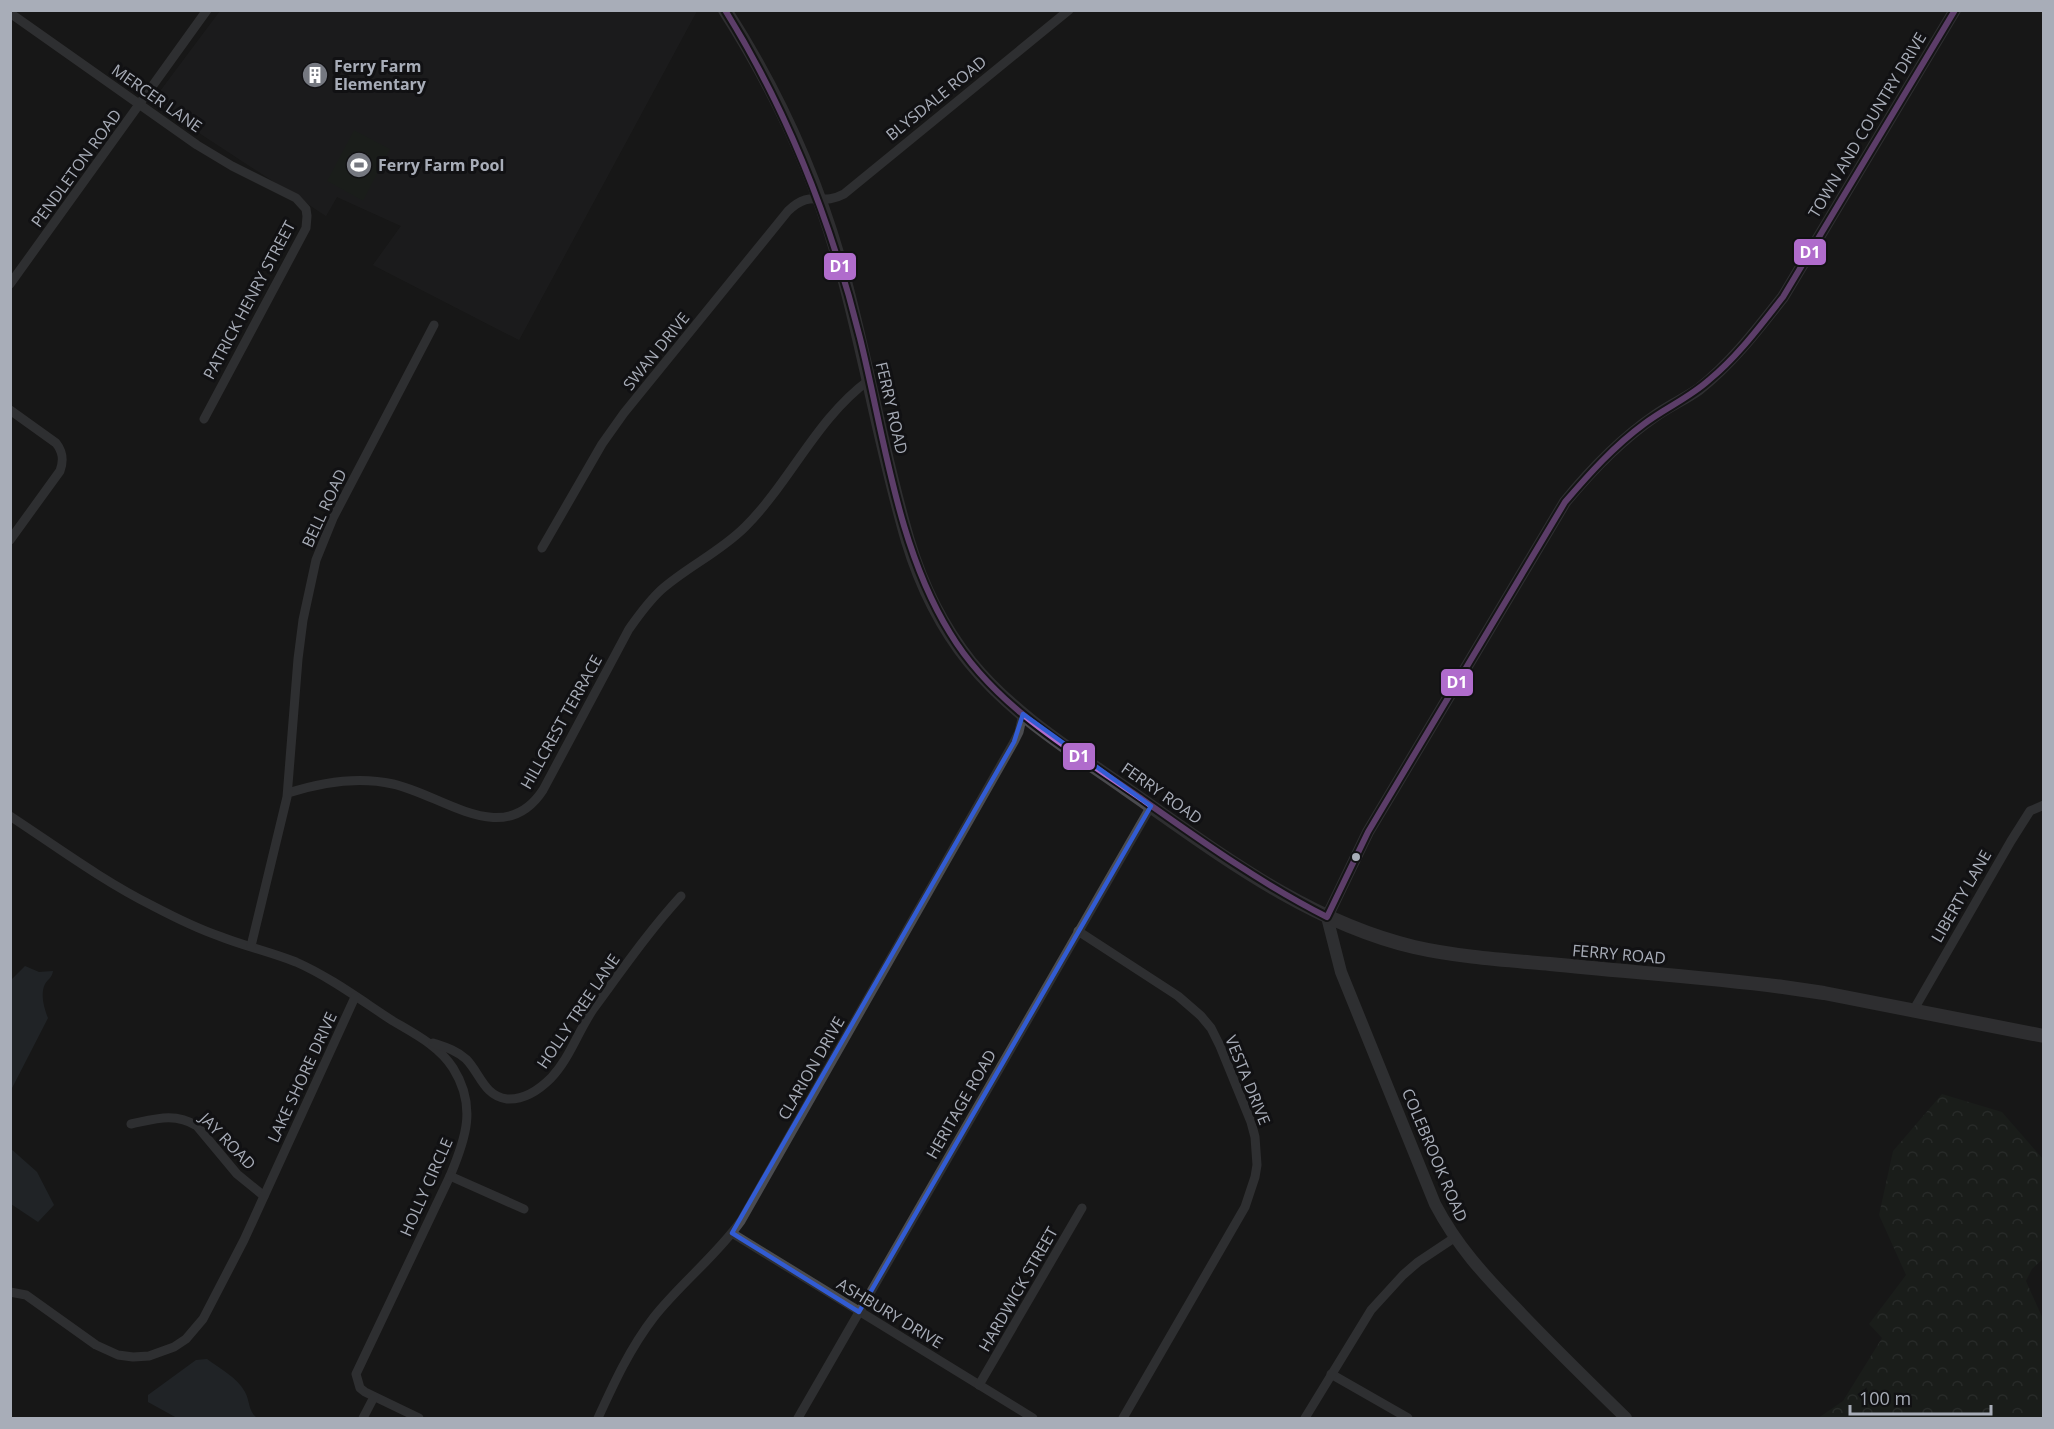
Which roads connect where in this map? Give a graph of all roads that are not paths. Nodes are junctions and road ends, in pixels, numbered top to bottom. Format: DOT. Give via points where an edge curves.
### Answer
graph roads {
  1 [pos="207,10"];
  2 [pos="725,10"];
  3 [pos="1069,10"];
  4 [pos="1955,10"];
  5 [pos="10,13"];
  6 [pos="139,105"];
  7 [pos="293,196"];
  8 [pos="818,199"];
  9 [pos="10,284"];
  10 [pos="434,325"];
  11 [pos="869,380"];
  12 [pos="10,410"];
  13 [pos="204,419"];
  14 [pos="10,540"];
  15 [pos="542,548"];
  16 [pos="1023,714"];
  17 [pos="288,793"];
  18 [pos="2043,804"];
  19 [pos="1151,806"];
  20 [pos="10,816"];
  21 [pos="681,896"];
  22 [pos="1327,917"];
  23 [pos="1078,931"];
  24 [pos="251,946"];
  25 [pos="355,997"];
  26 [pos="1913,1011"];
  27 [pos="2043,1036"];
  28 [pos="425,1041"];
  29 [pos="131,1124"];
  30 [pos="450,1176"];
  31 [pos="264,1196"];
  32 [pos="1082,1208"];
  33 [pos="524,1209"];
  34 [pos="732,1233"];
  35 [pos="1454,1238"];
  36 [pos="10,1292"];
  37 [pos="859,1312"];
  38 [pos="1331,1374"];
  39 [pos="980,1385"];
  40 [pos="374,1397"];
  41 [pos="363,1419"];
  42 [pos="419,1419"];
  43 [pos="598,1419"];
  44 [pos="798,1419"];
  45 [pos="1033,1419"];
  46 [pos="1123,1419"];
  47 [pos="1305,1419"];
  48 [pos="1408,1419"];
  49 [pos="1626,1419"];
  1 -- 6 [label="street, PENDLETON ROAD"];
  2 -- 8 [label="main road, FERRY ROAD" via="769,86"];
  3 -- 8 [label="street, BLYSDALE ROAD" via="844,194"];
  4 -- 22 [label="street, TOWN AND COUNTRY DRIVE" via="1783,297 1758,329 1698,390 1624,439 1565,502 1368,832"];
  5 -- 6 [label="street, MERCER LANE"];
  6 -- 7 [label="street, MERCER LANE" via="196,145"];
  6 -- 9 [label="street, PENDLETON ROAD"];
  7 -- 13 [label="street, PATRICK HENRY STREET" via="306,209 306,228"];
  8 -- 11 [label="main road, FERRY ROAD" via="842,271"];
  8 -- 15 [label="street, SWAN DRIVE" via="804,199 789,211 624,413"];
  10 -- 17 [label="street, BELL ROAD" via="333,518 316,560 300,637"];
  11 -- 16 [label="main road, FERRY ROAD" via="908,541 923,581 939,615 969,661"];
  11 -- 17 [label="street, HILLCREST TERRACE" via="830,415 746,526 663,588 642,610 543,790 531,805 504,818 484,818 406,787 366,780 325,783"];
  12 -- 14 [label="street" via="56,443 63,457 60,471"];
  16 -- 19 [label="main road, FERRY ROAD"];
  16 -- 34 [label="street, CLARION DRIVE" via="1014,742 921,909"];
  17 -- 24 [label="street"];
  18 -- 26 [label="street, LIBERTY LANE" via="2030,811"];
  19 -- 22 [label="main road, FERRY ROAD" via="1271,887"];
  19 -- 23 [label="street, HERITAGE ROAD"];
  20 -- 24 [label="street" via="150,904 219,936"];
  21 -- 28 [label="street, HOLLY TREE LANE" via="594,1008 560,1068 537,1090 516,1098 500,1097 486,1087 460,1054"];
  22 -- 26 [label="main road, FERRY ROAD" via="1387,940 1446,953 1728,980 1824,993"];
  22 -- 35 [label="street, COLEBROOK ROAD" via="1341,972 1435,1204"];
  23 -- 37 [label="street, HERITAGE ROAD"];
  23 -- 46 [label="street, VESTA DRIVE" via="1178,996 1201,1016 1220,1046 1251,1122 1257,1149 1255,1177 1245,1207"];
  24 -- 25 [label="street" via="316,972"];
  25 -- 28 [label="street, HOLLY CIRCLE"];
  25 -- 31 [label="street, LAKE SHORE DRIVE"];
  26 -- 27 [label="main road, FERRY ROAD"];
  28 -- 30 [label="street, HOLLY CIRCLE" via="452,1066 467,1103 467,1131"];
  29 -- 31 [label="street, JAY ROAD" via="171,1117 189,1121 237,1174"];
  30 -- 33 [label="street"];
  30 -- 40 [label="street, HOLLY CIRCLE" via="358,1367 356,1380 360,1388"];
  31 -- 36 [label="street, LAKE SHORE DRIVE" via="203,1319 186,1339 162,1352 134,1357 105,1351 26,1295"];
  32 -- 39 [label="street, HARDWICK STREET"];
  34 -- 37 [label="street, ASHBURY DRIVE"];
  34 -- 43 [label="street, CLARION DRIVE" via="639,1338"];
  35 -- 38 [label="street" via="1418,1262 1386,1292"];
  35 -- 49 [label="street, COLEBROOK ROAD" via="1473,1263"];
  37 -- 39 [label="street, ASHBURY DRIVE"];
  37 -- 44 [label="street, HERITAGE ROAD"];
  38 -- 47 [label="street"];
  38 -- 48 [label="street"];
  39 -- 45 [label="street, ASHBURY DRIVE"];
  40 -- 41 [label="street"];
  40 -- 42 [label="street"];
}
